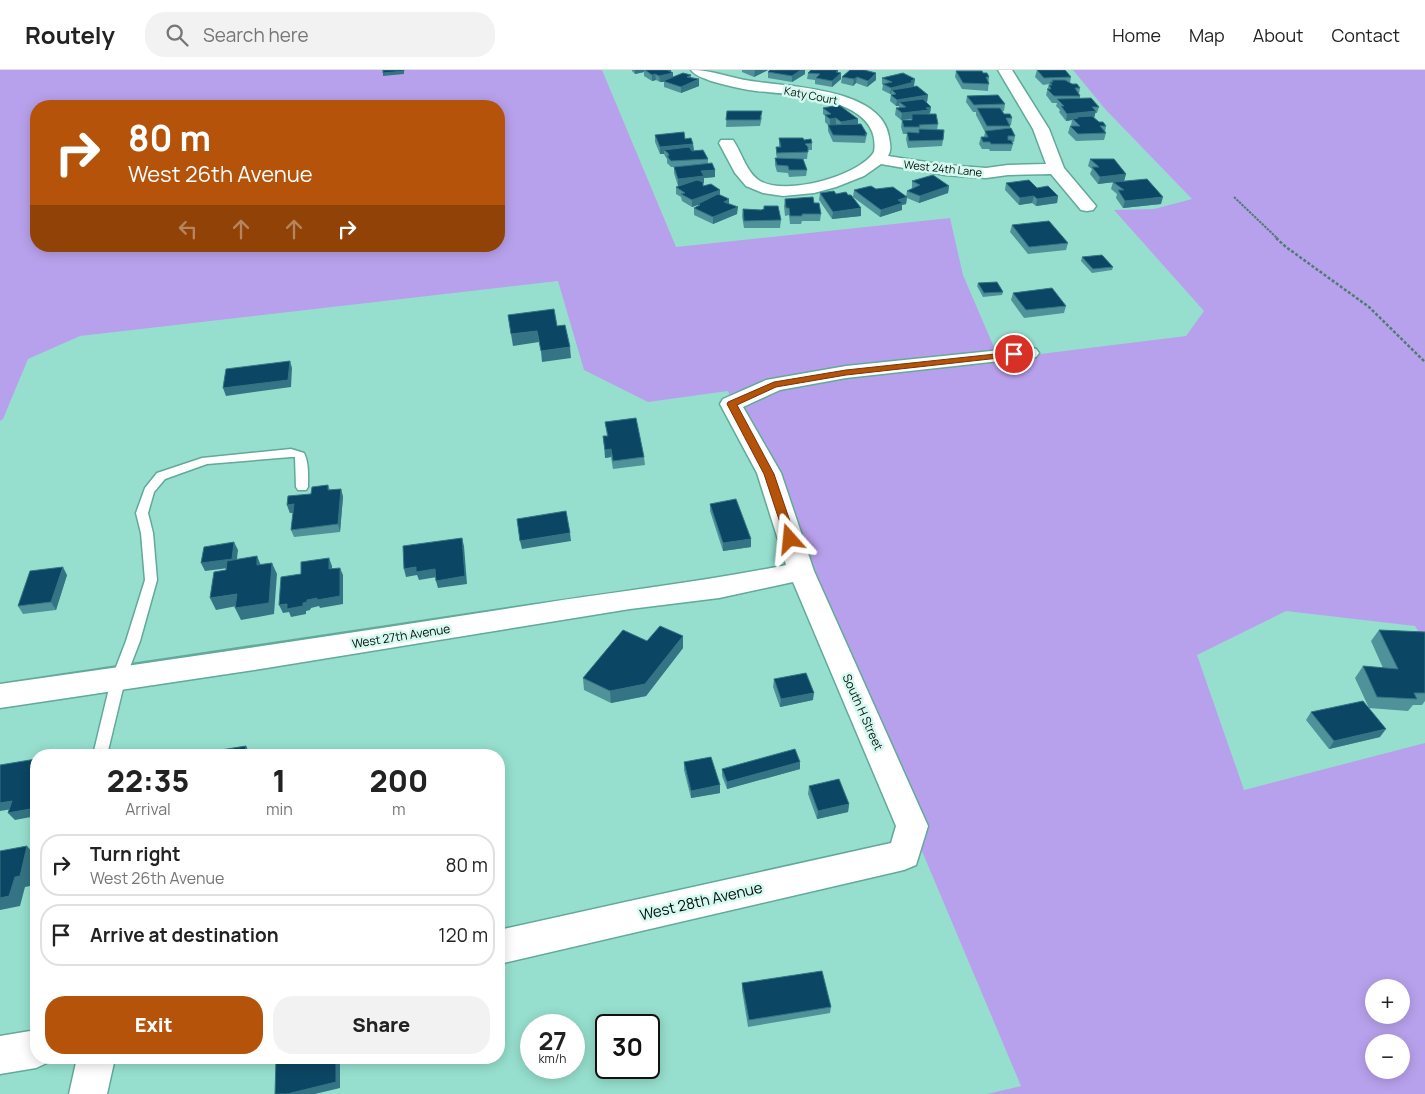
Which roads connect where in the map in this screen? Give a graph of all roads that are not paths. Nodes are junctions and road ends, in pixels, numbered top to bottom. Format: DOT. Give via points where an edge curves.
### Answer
graph roads {
  1 [pos="698,70"];
  2 [pos="1005,70"];
  3 [pos="727,143"];
  4 [pos="880,156"];
  5 [pos="1056,169"];
  6 [pos="1087,206"];
  7 [pos="1029,353"];
  8 [pos="302,487"];
  9 [pos="801,572"];
  10 [pos="118,680"];
  11 [pos="0,696"];
  12 [pos="101,749"];
  13 [pos="904,855"];
  14 [pos="505,946"];
  15 [pos="30,1050"];
  16 [pos="0,1055"];
  17 [pos="95,1064"];
  18 [pos="88,1094"];
  1 -- 4 [label="street, Katy Court" via="724,80 809,92 849,103 877,124 884,138"];
  2 -- 5 [label="street" via="1041,129"];
  3 -- 4 [label="street" via="751,182 757,187 774,190 792,191 838,182 859,173"];
  4 -- 5 [label="street, West 24th Lane" via="945,170 986,173"];
  5 -- 6 [label="street"];
  7 -- 9 [label="street, South H Street" via="846,372 774,384 731,404 769,474"];
  8 -- 10 [label="lane" via="300,455 291,453 206,461 161,476 149,491 142,513 151,580"];
  9 -- 10 [label="street, West 27th Avenue" via="719,588 630,599"];
  9 -- 13 [label="street, South H Street" via="912,826"];
  10 -- 11 [label="street, West 27th Avenue"];
  10 -- 12 [label="lane"];
  13 -- 14 [label="street, West 28th Avenue"];
  15 -- 16 [label="street"];
  17 -- 18 [label="street"];
}
